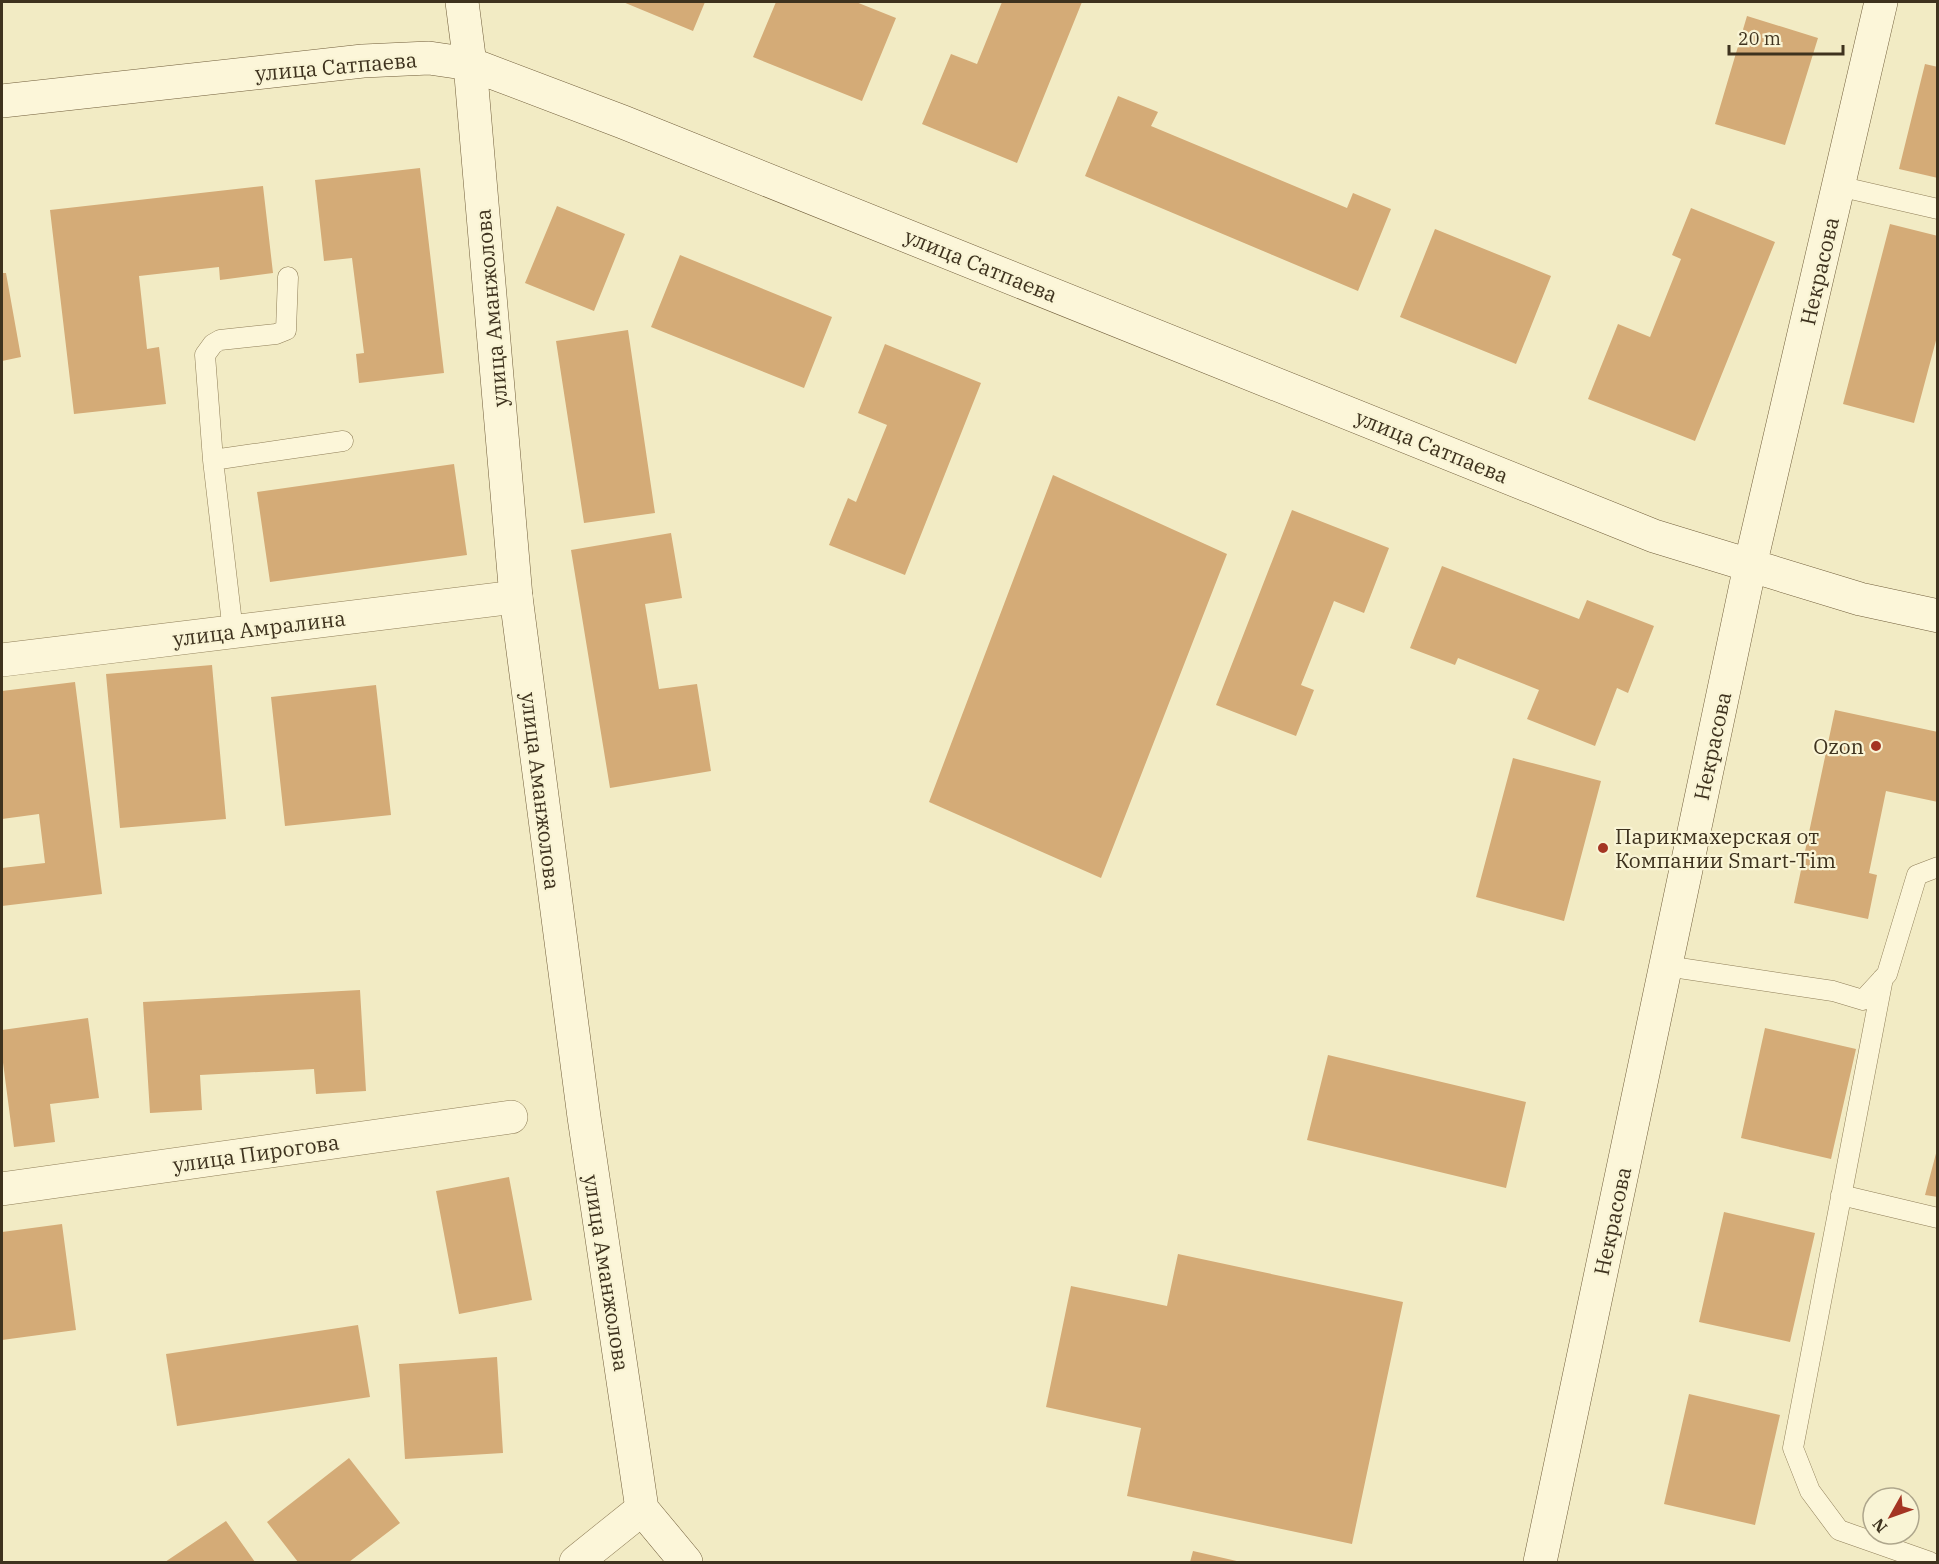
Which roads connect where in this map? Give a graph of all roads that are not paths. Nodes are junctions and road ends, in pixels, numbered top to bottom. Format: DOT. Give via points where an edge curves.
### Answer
graph roads {
  1 [pos="462,2"];
  2 [pos="1881,2"];
  3 [pos="470,64"];
  4 [pos="2,101"];
  5 [pos="1838,186"];
  6 [pos="1938,208"];
  7 [pos="288,277"];
  8 [pos="343,441"];
  9 [pos="213,460"];
  10 [pos="1750,566"];
  11 [pos="516,597"];
  12 [pos="1938,616"];
  13 [pos="233,632"];
  14 [pos="2,660"];
  15 [pos="1938,867"];
  16 [pos="1666,966"];
  17 [pos="1883,978"];
  18 [pos="511,1117"];
  19 [pos="2,1189"];
  20 [pos="1841,1195"];
  21 [pos="1938,1218"];
  22 [pos="642,1509"];
  23 [pos="576,1563"];
  24 [pos="686,1563"];
  25 [pos="1540,1563"];
  26 [pos="1930,1563"];
  1 -- 3 [label="street, улица Аманжолова"];
  2 -- 5 [label="street, Некрасова"];
  3 -- 4 [label="street, улица Сатпаева" via="429,58 363,61"];
  3 -- 10 [label="street, улица Сатпаева" via="1642,531"];
  3 -- 11 [label="street, улица Аманжолова"];
  5 -- 6 [label="lane"];
  5 -- 10 [label="street, Некрасова"];
  7 -- 9 [label="lane" via="286,330 220,339 204,355"];
  8 -- 9 [label="lane"];
  9 -- 13 [label="lane"];
  10 -- 12 [label="street, улица Сатпаева" via="1860,599"];
  10 -- 16 [label="street, Некрасова"];
  11 -- 13 [label="street, улица Амралина"];
  11 -- 22 [label="street, улица Аманжолова" via="584,1118"];
  13 -- 14 [label="street, улица Амралина"];
  15 -- 17 [label="lane" via="1917,874"];
  16 -- 17 [label="lane" via="1833,991 1863,1000"];
  16 -- 25 [label="street, Некрасова"];
  17 -- 20 [label="lane"];
  18 -- 19 [label="street, улица Пирогова"];
  20 -- 21 [label="lane"];
  20 -- 26 [label="lane" via="1793,1448 1810,1491 1839,1530"];
  22 -- 23 [label="street"];
  22 -- 24 [label="street"];
}
